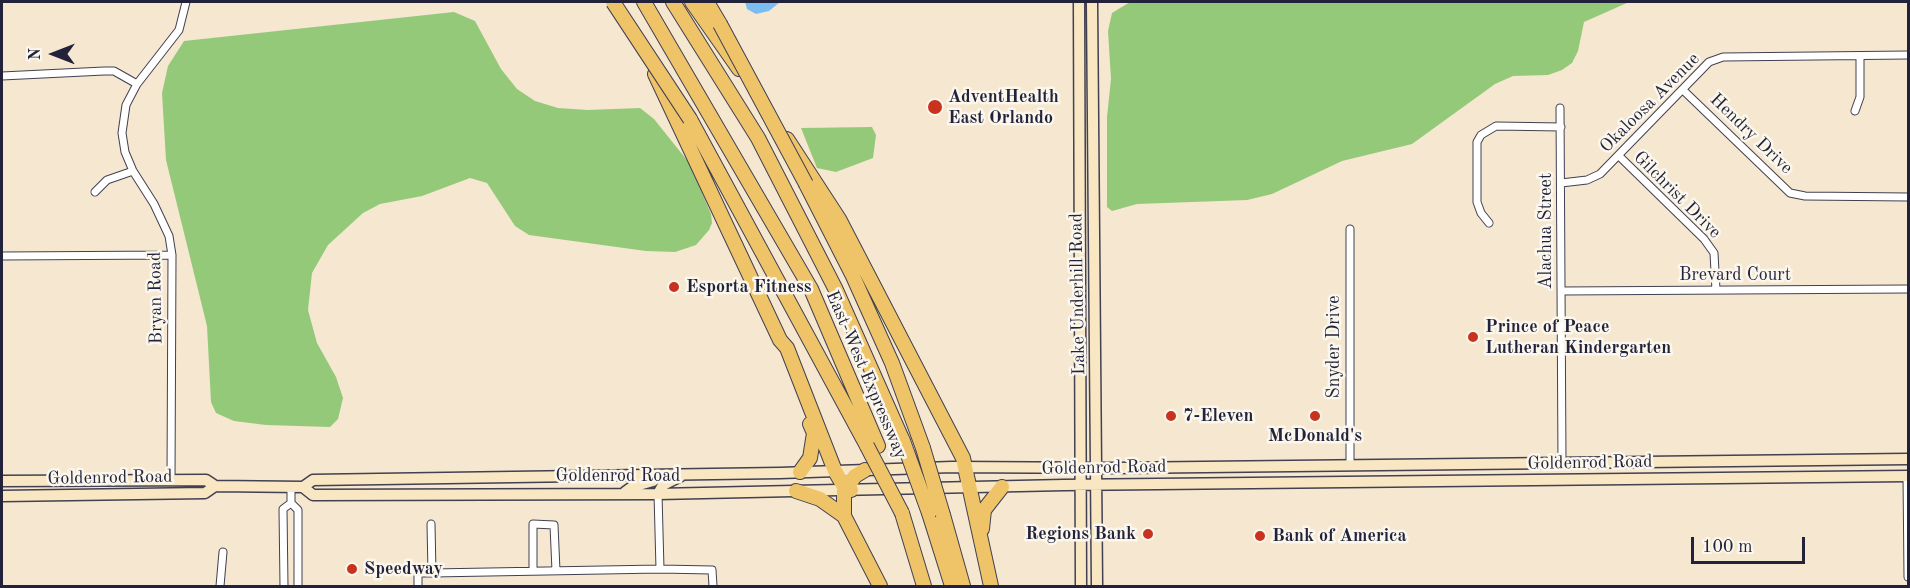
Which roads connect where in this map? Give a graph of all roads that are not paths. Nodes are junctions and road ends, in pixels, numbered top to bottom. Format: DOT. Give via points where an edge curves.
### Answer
graph roads {
  1 [pos="186,2"];
  2 [pos="613,2"];
  3 [pos="621,2"];
  4 [pos="644,2"];
  5 [pos="674,2"];
  6 [pos="692,2"];
  7 [pos="707,2"];
  8 [pos="1079,2"];
  9 [pos="1092,2"];
  10 [pos="1908,55"];
  11 [pos="1860,56"];
  12 [pos="1079,68"];
  13 [pos="1092,68"];
  14 [pos="2,76"];
  15 [pos="137,84"];
  16 [pos="1683,90"];
  17 [pos="1560,108"];
  18 [pos="1855,111"];
  19 [pos="1560,127"];
  20 [pos="1619,156"];
  21 [pos="133,171"];
  22 [pos="1561,183"];
  23 [pos="95,192"];
  24 [pos="1908,196"];
  25 [pos="1489,223"];
  26 [pos="1350,230"];
  27 [pos="172,255"];
  28 [pos="2,256"];
  29 [pos="1908,289"];
  30 [pos="1716,290"];
  31 [pos="1561,291"];
  32 [pos="780,340"];
  33 [pos="872,446"];
  34 [pos="1908,459"];
  35 [pos="1623,462"];
  36 [pos="1562,463"];
  37 [pos="1350,465"];
  38 [pos="1430,465"];
  39 [pos="965,467"];
  40 [pos="1080,468"];
  41 [pos="1097,468"];
  42 [pos="865,470"];
  43 [pos="834,471"];
  44 [pos="800,472"];
  45 [pos="687,474"];
  46 [pos="658,475"];
  47 [pos="1908,476"];
  48 [pos="1573,479"];
  49 [pos="171,480"];
  50 [pos="196,480"];
  51 [pos="1516,480"];
  52 [pos="2,481"];
  53 [pos="21,481"];
  54 [pos="1306,482"];
  55 [pos="1373,482"];
  56 [pos="1080,484"];
  57 [pos="1097,484"];
  58 [pos="216,486"];
  59 [pos="291,486"];
  60 [pos="303,487"];
  61 [pos="1002,487"];
  62 [pos="969,488"];
  63 [pos="847,489"];
  64 [pos="796,491"];
  65 [pos="624,492"];
  66 [pos="148,494"];
  67 [pos="658,494"];
  68 [pos="3,496"];
  69 [pos="291,503"];
  70 [pos="844,516"];
  71 [pos="431,524"];
  72 [pos="981,537"];
  73 [pos="223,552"];
  74 [pos="660,569"];
  75 [pos="533,571"];
  76 [pos="556,571"];
  77 [pos="432,573"];
  78 [pos="1908,577"];
  79 [pos="220,586"];
  80 [pos="284,586"];
  81 [pos="298,586"];
  82 [pos="418,586"];
  83 [pos="713,586"];
  84 [pos="880,586"];
  85 [pos="924,586"];
  86 [pos="952,586"];
  87 [pos="963,586"];
  88 [pos="991,586"];
  89 [pos="1081,586"];
  90 [pos="1097,586"];
  1 -- 15 [label="street, Bryan Road" via="182,23 174,37"];
  2 -- 33 [label="highway, bridge" via="690,119"];
  3 -- 32 [label="highway"];
  4 -- 33 [label="highway, East-West Expressway" via="811,289"];
  5 -- 86 [label="highway, East-West Expressway, bridge" via="758,138 836,290 903,441"];
  6 -- 39 [label="highway" via="838,219 940,410"];
  7 -- 87 [label="highway, bridge" via="806,184 892,363"];
  8 -- 12 [label="main road, Lake Underhill Road"];
  9 -- 13 [label="main road, Lake Underhill Road"];
  10 -- 11 [label="street, Okaloosa Avenue"];
  11 -- 16 [label="street, Okaloosa Avenue" via="1724,57 1709,62"];
  11 -- 18 [label="street" via="1860,97"];
  12 -- 13 [label="main road"];
  12 -- 40 [label="main road, Lake Underhill Road"];
  13 -- 41 [label="main road, Lake Underhill Road"];
  14 -- 15 [label="street" via="104,70"];
  15 -- 21 [label="street, Bryan Road" via="126,105 122,133"];
  16 -- 20 [label="street, Okaloosa Avenue"];
  16 -- 24 [label="street, Hendry Drive" via="1790,193"];
  17 -- 19 [label="street, Alachua Street"];
  19 -- 22 [label="street, Alachua Street"];
  19 -- 25 [label="street" via="1496,126 1481,135 1477,142 1477,202"];
  20 -- 22 [label="street, Okaloosa Avenue" via="1600,174"];
  20 -- 30 [label="street, Gilchrist Drive" via="1704,239 1714,253"];
  21 -- 23 [label="street" via="107,180"];
  21 -- 27 [label="street, Bryan Road" via="165,224"];
  22 -- 31 [label="street, Alachua Street"];
  26 -- 37 [label="street, Snyder Drive"];
  27 -- 28 [label="street"];
  27 -- 49 [label="street, Bryan Road"];
  29 -- 30 [label="street, Brevard Court"];
  30 -- 31 [label="street, Brevard Court"];
  31 -- 36 [label="street, Alachua Street"];
  32 -- 43 [label="highway" via="787,348"];
  32 -- 44 [label="highway" via="814,433 810,458"];
  33 -- 85 [label="highway, East-West Expressway, bridge" via="902,513"];
  34 -- 35 [label="main road, Goldenrod Road"];
  35 -- 36 [label="main road, Goldenrod Road"];
  35 -- 48 [label="main road" via="1604,469 1583,470"];
  36 -- 38 [label="main road, Goldenrod Road"];
  36 -- 51 [label="main road" via="1547,474"];
  37 -- 38 [label="main road, Goldenrod Road"];
  37 -- 41 [label="main road, Goldenrod Road"];
  37 -- 54 [label="main road" via="1337,476"];
  38 -- 55 [label="main road" via="1426,471 1387,472"];
  39 -- 40 [label="main road, Goldenrod Road"];
  39 -- 42 [label="main road, Goldenrod Road"];
  39 -- 62 [label="highway"];
  40 -- 41 [label="main road, Goldenrod Road"];
  40 -- 56 [label="main road, Lake Underhill Road"];
  41 -- 57 [label="main road, Lake Underhill Road"];
  42 -- 43 [label="main road, Goldenrod Road"];
  42 -- 63 [label="highway"];
  43 -- 44 [label="main road, Goldenrod Road"];
  43 -- 63 [label="highway"];
  44 -- 45 [label="main road, Goldenrod Road"];
  45 -- 46 [label="main road, Goldenrod Road"];
  45 -- 67 [label="main road" via="666,483"];
  46 -- 60 [label="main road, Goldenrod Road" via="313,480"];
  46 -- 65 [label="main road" via="653,481"];
  47 -- 48 [label="main road, Goldenrod Road"];
  47 -- 78 [label="street"];
  48 -- 51 [label="main road, Goldenrod Road"];
  49 -- 50 [label="main road, Goldenrod Road"];
  49 -- 53 [label="main road, Goldenrod Road"];
  50 -- 58 [label="main road, Goldenrod Road"];
  50 -- 66 [label="main road" via="187,488 156,488"];
  51 -- 55 [label="main road, Goldenrod Road"];
  52 -- 53 [label="main road, Goldenrod Road"];
  53 -- 68 [label="main road"];
  54 -- 55 [label="main road, Goldenrod Road"];
  54 -- 57 [label="main road, Goldenrod Road"];
  56 -- 57 [label="main road, Goldenrod Road"];
  56 -- 61 [label="main road, Goldenrod Road"];
  56 -- 89 [label="main road, Lake Underhill Road"];
  57 -- 90 [label="main road, Lake Underhill Road"];
  58 -- 59 [label="main road, Goldenrod Road"];
  58 -- 66 [label="main road, Goldenrod Road" via="205,493"];
  59 -- 60 [label="main road, Goldenrod Road"];
  59 -- 69 [label="street"];
  60 -- 65 [label="main road, Goldenrod Road" via="313,495"];
  61 -- 62 [label="main road, Goldenrod Road"];
  61 -- 72 [label="highway" via="984,510"];
  62 -- 63 [label="main road, Goldenrod Road"];
  62 -- 72 [label="highway"];
  63 -- 64 [label="main road, Goldenrod Road"];
  63 -- 70 [label="highway"];
  64 -- 67 [label="main road, Goldenrod Road"];
  64 -- 70 [label="highway" via="820,499"];
  65 -- 67 [label="main road, Goldenrod Road"];
  66 -- 68 [label="main road, Goldenrod Road"];
  67 -- 74 [label="street"];
  69 -- 80 [label="street" via="283,509"];
  69 -- 81 [label="street" via="298,510"];
  70 -- 84 [label="highway"];
  71 -- 77 [label="street"];
  72 -- 88 [label="highway"];
  73 -- 79 [label="street"];
  74 -- 76 [label="street"];
  74 -- 83 [label="street" via="712,570"];
  75 -- 76 [label="street"];
  75 -- 76 [label="street" via="533,524 554,525"];
  75 -- 77 [label="street"];
  77 -- 82 [label="street" via="418,573"];
}
